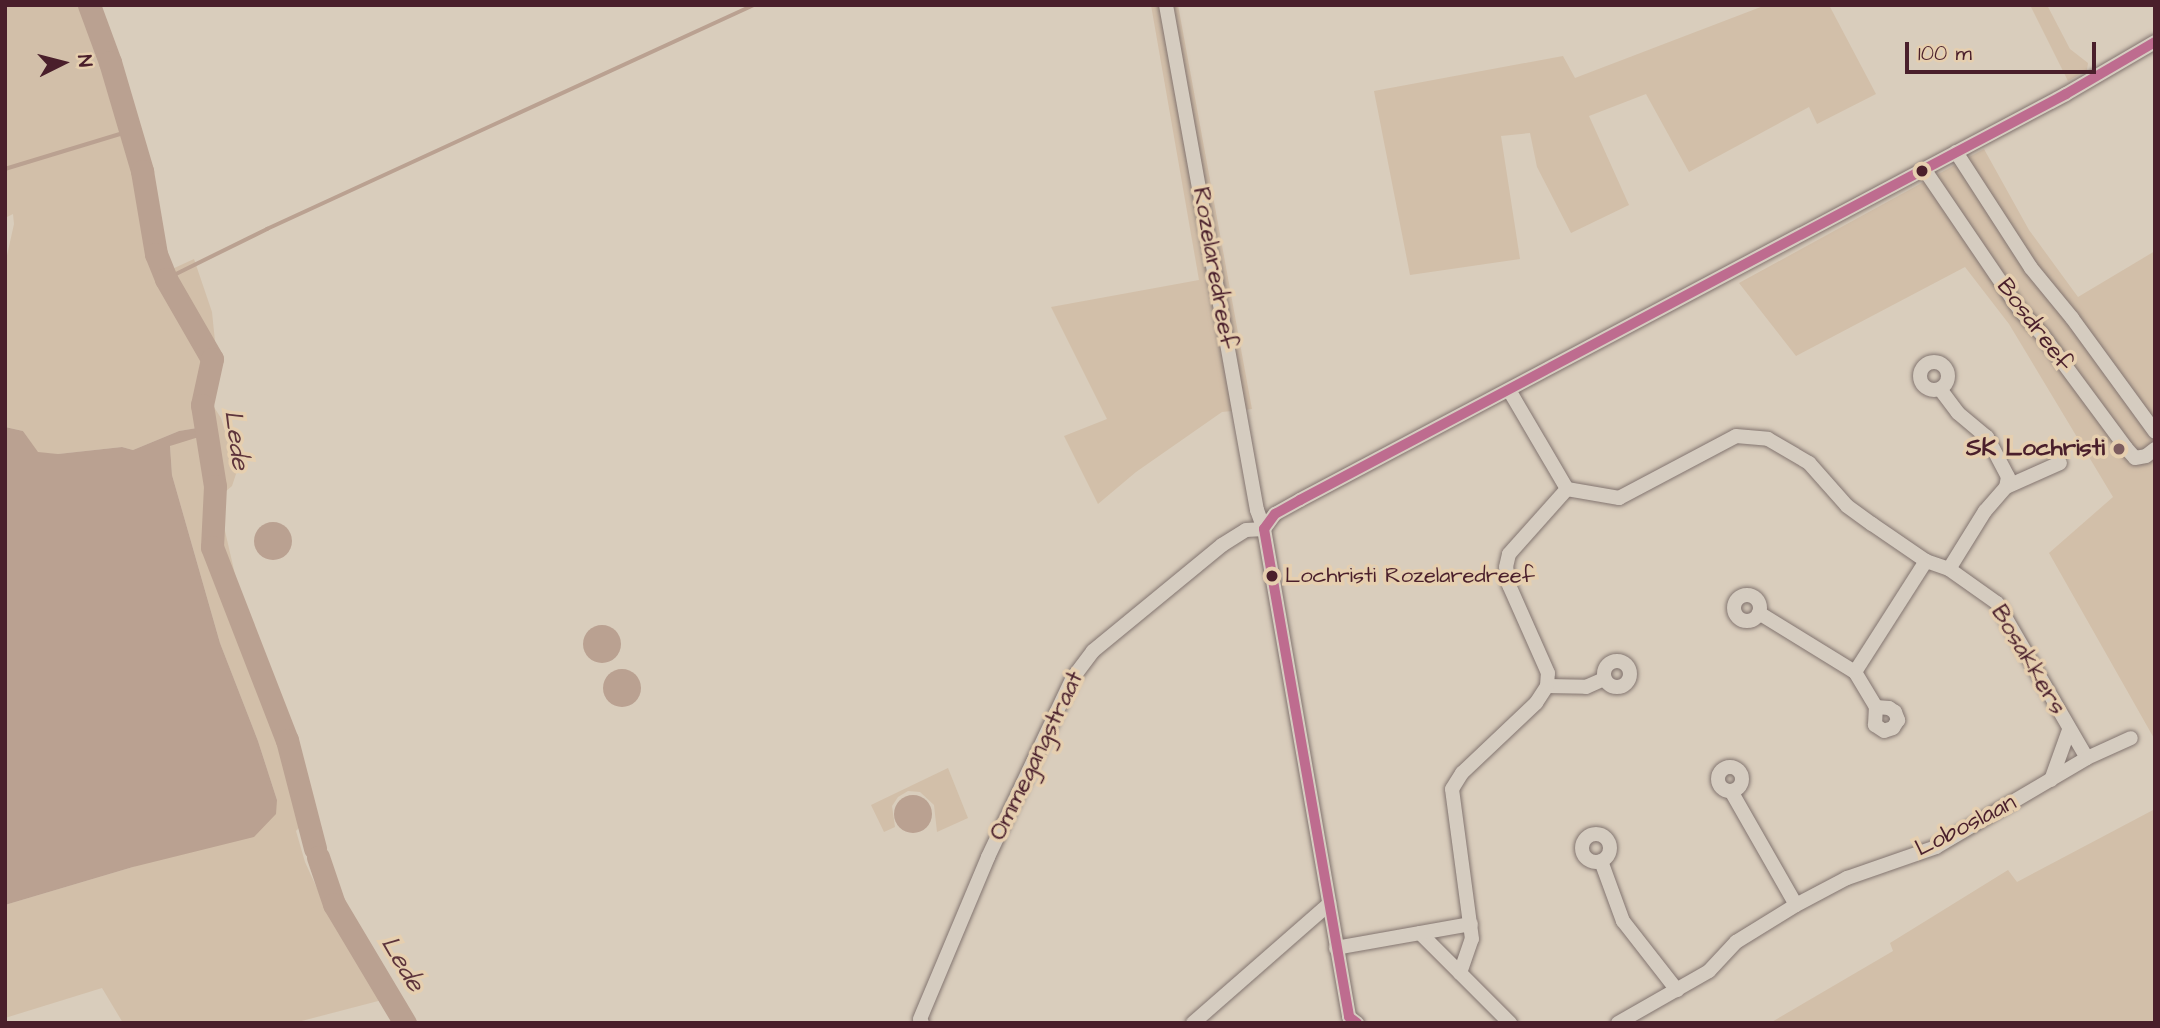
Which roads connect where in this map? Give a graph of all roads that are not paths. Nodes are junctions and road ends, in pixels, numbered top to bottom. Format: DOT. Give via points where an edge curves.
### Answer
graph roads {
  1 [pos="1166,5"];
  2 [pos="2155,42"];
  3 [pos="1956,152"];
  4 [pos="1924,169"];
  5 [pos="1940,389"];
  6 [pos="1509,390"];
  7 [pos="2155,432"];
  8 [pos="2155,449"];
  9 [pos="2060,463"];
  10 [pos="2007,487"];
  11 [pos="1567,489"];
  12 [pos="1264,529"];
  13 [pos="1926,561"];
  14 [pos="1949,569"];
  15 [pos="1759,613"];
  16 [pos="1855,672"];
  17 [pos="1604,679"];
  18 [pos="1547,686"];
  19 [pos="1876,706"];
  20 [pos="2069,730"];
  21 [pos="2131,738"];
  22 [pos="2087,758"];
  23 [pos="2051,780"];
  24 [pos="1731,791"];
  25 [pos="1601,861"];
  26 [pos="1329,904"];
  27 [pos="1796,905"];
  28 [pos="1471,924"];
  29 [pos="1420,933"];
  30 [pos="1336,948"];
  31 [pos="1460,972"];
  32 [pos="1677,990"];
  33 [pos="1350,1021"];
  34 [pos="922,1023"];
  35 [pos="1193,1023"];
  36 [pos="1510,1023"];
  37 [pos="1618,1023"];
  1 -- 12 [label="street, Rozelaredreef"];
  2 -- 3 [label="street"];
  3 -- 4 [label="street"];
  3 -- 7 [label="street, Bosdreef" via="2031,268"];
  4 -- 6 [label="street"];
  4 -- 8 [label="street, Bosdreef" via="2020,310 2126,448 2135,458"];
  5 -- 10 [label="street" via="1996,449 2006,469"];
  6 -- 11 [label="street"];
  6 -- 12 [label="street" via="1275,514"];
  9 -- 10 [label="street"];
  10 -- 14 [label="street" via="1985,510"];
  11 -- 13 [label="street, Bosakkers" via="1619,498 1736,436 1768,439 1809,463 1847,506"];
  11 -- 18 [label="street" via="1509,554 1506,567 1509,585 1548,673"];
  12 -- 26 [label="street, Rozelaredreef"];
  12 -- 34 [label="street, Ommegangstraat" via="1246,530 1222,545 1093,651 1072,679 988,857"];
  13 -- 14 [label="street, Bosakkers"];
  13 -- 16 [label="street"];
  14 -- 20 [label="street, Bosakkers" via="1997,603"];
  15 -- 16 [label="street"];
  16 -- 19 [label="street"];
  17 -- 18 [label="street" via="1586,687"];
  18 -- 28 [label="street" via="1536,703 1462,772 1452,789"];
  20 -- 22 [label="street, Bosakkers"];
  20 -- 23 [label="street, Bosakkers"];
  21 -- 22 [label="street, Loboslaan"];
  22 -- 23 [label="street, Loboslaan"];
  23 -- 27 [label="street, Loboslaan" via="1936,847 1847,877"];
  24 -- 27 [label="street"];
  25 -- 32 [label="street" via="1623,921"];
  26 -- 30 [label="street, Rozelaredreef"];
  26 -- 35 [label="street"];
  27 -- 32 [label="street, Loboslaan" via="1737,942 1709,971"];
  28 -- 29 [label="street"];
  28 -- 31 [label="street" via="1472,939"];
  29 -- 30 [label="street"];
  29 -- 31 [label="street"];
  30 -- 33 [label="street, Rozelaredreef"];
  31 -- 36 [label="street"];
  32 -- 37 [label="street, Loboslaan"];
}
